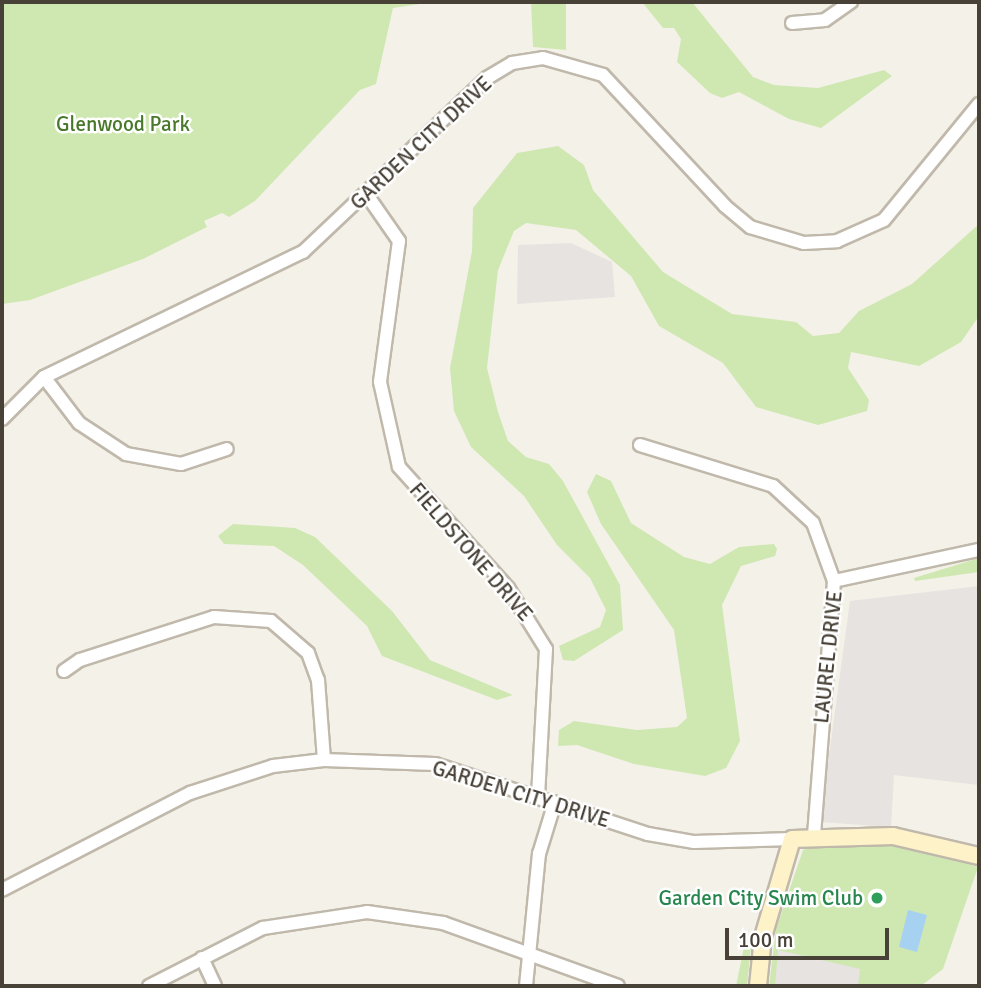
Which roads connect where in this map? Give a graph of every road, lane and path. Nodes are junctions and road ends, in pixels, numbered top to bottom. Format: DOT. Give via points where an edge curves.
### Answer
graph roads {
  1 [pos="851,2"];
  2 [pos="792,23"];
  3 [pos="979,104"];
  4 [pos="367,195"];
  5 [pos="44,377"];
  6 [pos="2,419"];
  7 [pos="640,445"];
  8 [pos="227,449"];
  9 [pos="979,550"];
  10 [pos="834,581"];
  11 [pos="64,671"];
  12 [pos="324,760"];
  13 [pos="538,795"];
  14 [pos="555,802"];
  15 [pos="814,837"];
  16 [pos="792,839"];
  17 [pos="979,856"];
  18 [pos="2,890"];
  19 [pos="528,954"];
  20 [pos="202,958"];
  21 [pos="149,986"];
  22 [pos="215,986"];
  23 [pos="526,986"];
  24 [pos="618,986"];
  25 [pos="758,986"];
  1 -- 2 [label="street" via="825,20"];
  3 -- 4 [label="street, GARDEN CITY DRIVE" via="884,220 837,241 804,243 750,227 603,75 543,58 512,63 486,78"];
  4 -- 5 [label="street, GARDEN CITY DRIVE" via="278,268"];
  4 -- 13 [label="street, FIELDSTONE DRIVE" via="399,242 380,382 399,467 508,589 546,649"];
  5 -- 6 [label="street, GARDEN CITY DRIVE"];
  5 -- 8 [label="street" via="79,423 125,454 181,464"];
  7 -- 10 [label="street" via="773,486 813,523"];
  9 -- 10 [label="street, LAUREL DRIVE"];
  10 -- 15 [label="street, LAUREL DRIVE"];
  11 -- 12 [label="street" via="80,660 214,617 271,621 308,653 318,680"];
  12 -- 13 [label="street, GARDEN CITY DRIVE" via="435,764"];
  12 -- 18 [label="street, GARDEN CITY DRIVE" via="273,766 190,793"];
  13 -- 14 [label="street, GARDEN CITY DRIVE"];
  14 -- 16 [label="street, GARDEN CITY DRIVE" via="694,842"];
  14 -- 19 [label="street" via="539,854"];
  15 -- 16 [label="street, GARDEN CITY DRIVE"];
  15 -- 17 [label="street, GARDEN CITY DRIVE" via="893,836"];
  16 -- 25 [label="street" via="763,937"];
  19 -- 20 [label="street" via="443,923 367,912 263,928"];
  19 -- 23 [label="street"];
  19 -- 24 [label="street"];
  20 -- 21 [label="street"];
  20 -- 22 [label="street"];
}
